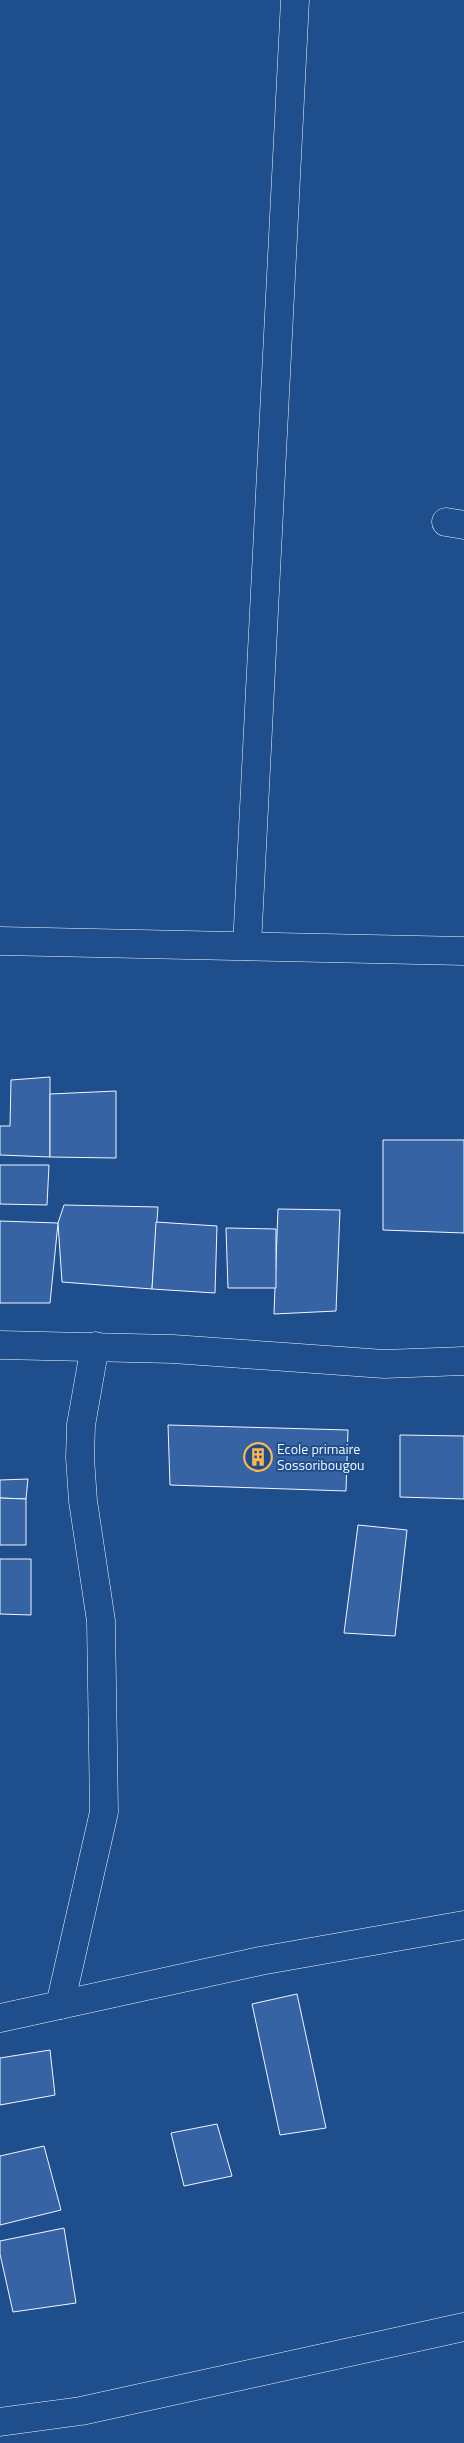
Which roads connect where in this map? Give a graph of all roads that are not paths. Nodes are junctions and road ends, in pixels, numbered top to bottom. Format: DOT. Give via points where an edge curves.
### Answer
graph roads {
  1 [pos="294,2"];
  2 [pos="0,940"];
  3 [pos="247,946"];
  4 [pos="464,951"];
  5 [pos="0,1345"];
  6 [pos="95,1346"];
  7 [pos="464,1361"];
  8 [pos="464,1925"];
  9 [pos="60,2005"];
  10 [pos="0,2018"];
  11 [pos="464,2327"];
  12 [pos="0,2422"];
  1 -- 3 [label="street"];
  2 -- 3 [label="street"];
  3 -- 4 [label="street"];
  5 -- 6 [label="street"];
  6 -- 7 [label="street" via="384,1364"];
  6 -- 9 [label="street" via="81,1425 80,1458 83,1501 101,1621 104,1812"];
  8 -- 9 [label="street" via="260,1961"];
  9 -- 10 [label="street"];
  11 -- 12 [label="street" via="81,2411"];
}
